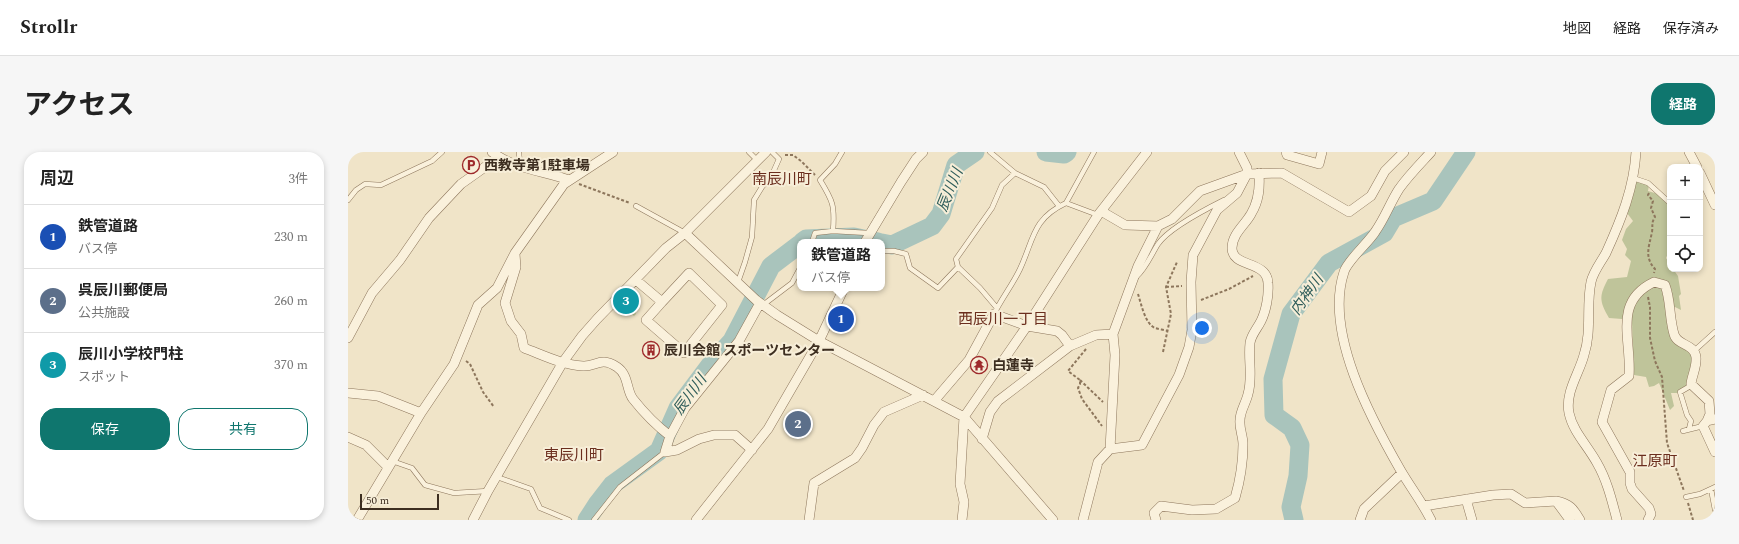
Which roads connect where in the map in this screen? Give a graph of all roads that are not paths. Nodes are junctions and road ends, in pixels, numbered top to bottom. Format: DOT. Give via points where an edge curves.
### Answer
graph roads {
  1 [pos="442,152"];
  2 [pos="519,152"];
  3 [pos="613,152"];
  4 [pos="748,152"];
  5 [pos="766,152"];
  6 [pos="772,152"];
  7 [pos="842,152"];
  8 [pos="923,152"];
  9 [pos="990,152"];
  10 [pos="1094,152"];
  11 [pos="1147,152"];
  12 [pos="1239,152"];
  13 [pos="1286,152"];
  14 [pos="1322,152"];
  15 [pos="1404,152"];
  16 [pos="1430,152"];
  17 [pos="1636,152"];
  18 [pos="1689,152"];
  19 [pos="496,155"];
  20 [pos="758,161"];
  21 [pos="1695,164"];
  22 [pos="520,166"];
  23 [pos="1015,173"];
  24 [pos="1259,173"];
  25 [pos="1247,174"];
  26 [pos="1633,178"];
  27 [pos="1703,179"];
  28 [pos="569,180"];
  29 [pos="1235,196"];
  30 [pos="348,200"];
  31 [pos="1667,200"];
  32 [pos="1066,203"];
  33 [pos="1715,205"];
  34 [pos="636,206"];
  35 [pos="1059,206"];
  36 [pos="1099,213"];
  37 [pos="1158,226"];
  38 [pos="833,231"];
  39 [pos="685,233"];
  40 [pos="867,237"];
  41 [pos="813,239"];
  42 [pos="885,251"];
  43 [pos="515,253"];
  44 [pos="958,267"];
  45 [pos="797,274"];
  46 [pos="636,280"];
  47 [pos="1133,281"];
  48 [pos="738,282"];
  49 [pos="843,291"];
  50 [pos="662,302"];
  51 [pos="762,304"];
  52 [pos="996,311"];
  53 [pos="1027,326"];
  54 [pos="1715,332"];
  55 [pos="1114,334"];
  56 [pos="348,338"];
  57 [pos="819,341"];
  58 [pos="1070,346"];
  59 [pos="1694,351"];
  60 [pos="563,362"];
  61 [pos="1692,385"];
  62 [pos="348,393"];
  63 [pos="923,395"];
  64 [pos="934,401"];
  65 [pos="421,413"];
  66 [pos="964,417"];
  67 [pos="1708,422"];
  68 [pos="1689,429"];
  69 [pos="1683,431"];
  70 [pos="670,436"];
  71 [pos="348,437"];
  72 [pos="982,439"];
  73 [pos="1110,449"];
  74 [pos="752,450"];
  75 [pos="665,452"];
  76 [pos="1715,452"];
  77 [pos="390,464"];
  78 [pos="1402,472"];
  79 [pos="497,477"];
  80 [pos="1713,488"];
  81 [pos="488,491"];
  82 [pos="1686,497"];
  83 [pos="1466,499"];
  84 [pos="1556,502"];
  85 [pos="1424,506"];
  86 [pos="1715,510"];
  87 [pos="357,520"];
  88 [pos="473,520"];
  89 [pos="569,520"];
  90 [pos="594,520"];
  91 [pos="696,520"];
  92 [pos="809,520"];
  93 [pos="962,520"];
  94 [pos="1053,520"];
  95 [pos="1083,520"];
  96 [pos="1156,520"];
  97 [pos="1360,520"];
  98 [pos="1431,520"];
  99 [pos="1472,520"];
  100 [pos="1570,520"];
  101 [pos="1580,520"];
  102 [pos="1617,520"];
  103 [pos="1648,520"];
  1 -- 30 [label="lane" via="432,161 381,185 365,184"];
  2 -- 22 [label="lane"];
  3 -- 28 [label="street"];
  4 -- 20 [label="lane"];
  5 -- 20 [label="street"];
  6 -- 48 [label="lane" via="779,159 771,177 754,200 752,237"];
  7 -- 38 [label="lane" via="820,180 831,197 834,209"];
  8 -- 40 [label="street"];
  9 -- 23 [label="lane"];
  10 -- 32 [label="lane"];
  11 -- 36 [label="street"];
  12 -- 25 [label="street" via="1247,168"];
  13 -- 14 [label="street" via="1287,155 1319,164"];
  15 -- 24 [label="street" via="1385,171 1371,196 1349,212 1282,173"];
  16 -- 78 [label="street" via="1399,189 1376,232 1344,270 1338,292 1342,332 1351,372 1378,431"];
  17 -- 26 [label="street"];
  18 -- 21 [label="street"];
  19 -- 22 [label="street"];
  19 -- 56 [label="street" via="461,184 429,218 400,260 372,293"];
  20 -- 39 [label="street"];
  22 -- 28 [label="street"];
  23 -- 35 [label="lane" via="1044,186"];
  23 -- 44 [label="lane" via="1002,185 992,208 956,259"];
  24 -- 25 [label="street"];
  24 -- 96 [label="street" via="1255,206 1235,236 1232,250 1238,259 1263,271 1268,282 1268,296 1262,320 1251,338 1249,394 1240,420 1243,444 1240,481 1235,498 1216,509 1192,510 1161,506 1154,513"];
  25 -- 29 [label="street"];
  25 -- 37 [label="street" via="1200,191 1172,219"];
  26 -- 31 [label="lane" via="1648,183"];
  26 -- 102 [label="street" via="1625,210 1591,281 1590,324 1585,354 1569,398 1570,413 1577,433 1598,464"];
  27 -- 33 [label="street"];
  28 -- 43 [label="street"];
  29 -- 47 [label="lane" via="1199,212 1170,232 1158,244"];
  29 -- 73 [label="street" via="1217,210 1193,255 1192,330 1180,375 1142,445"];
  32 -- 35 [label="lane"];
  32 -- 36 [label="lane"];
  34 -- 39 [label="lane"];
  35 -- 52 [label="lane" via="1040,221 1020,269"];
  36 -- 37 [label="street" via="1125,225"];
  36 -- 53 [label="street"];
  37 -- 47 [label="street"];
  38 -- 40 [label="lane"];
  38 -- 41 [label="lane" via="815,233"];
  39 -- 46 [label="street" via="666,248"];
  39 -- 48 [label="street"];
  42 -- 44 [label="lane" via="906,254 910,268 938,288"];
  43 -- 60 [label="street" via="516,267 505,303 511,321 521,334 524,348"];
  43 -- 65 [label="street" via="497,288 478,305 454,364"];
  44 -- 52 [label="lane" via="980,288"];
  45 -- 51 [label="lane" via="792,283"];
  46 -- 50 [label="street"];
  46 -- 60 [label="street" via="597,318"];
  47 -- 55 [label="street"];
  48 -- 51 [label="street"];
  49 -- 57 [label="street"];
  50 -- 50 [label="street" via="689,274 722,304 684,352 646,320"];
  51 -- 57 [label="street"];
  51 -- 70 [label="street" via="739,340 685,408"];
  52 -- 53 [label="street"];
  52 -- 64 [label="street" via="969,360"];
  53 -- 58 [label="street" via="1057,331"];
  53 -- 66 [label="street"];
  54 -- 59 [label="lane"];
  55 -- 58 [label="street" via="1093,336"];
  55 -- 73 [label="street"];
  57 -- 63 [label="street"];
  57 -- 74 [label="street" via="768,429"];
  58 -- 72 [label="street" via="998,402 990,412"];
  59 -- 61 [label="street" via="1696,358"];
  59 -- 103 [label="street" via="1677,340 1670,319 1669,298 1665,285 1654,282 1636,296 1628,309 1627,318 1629,376 1611,390 1602,422 1628,468 1632,489 1651,514"];
  60 -- 70 [label="street" via="584,366 601,361 618,368 627,379 632,398 656,425"];
  60 -- 79 [label="street"];
  61 -- 67 [label="street" via="1709,400"];
  61 -- 68 [label="lane" via="1680,392 1691,421"];
  62 -- 65 [label="street" via="378,396"];
  63 -- 64 [label="street"];
  63 -- 92 [label="street" via="884,412 874,424 855,458 814,483"];
  64 -- 66 [label="street"];
  65 -- 77 [label="street"];
  66 -- 72 [label="street"];
  66 -- 93 [label="street" via="960,484 964,502"];
  67 -- 68 [label="lane"];
  67 -- 76 [label="street"];
  68 -- 69 [label="lane"];
  70 -- 75 [label="street"];
  71 -- 77 [label="street" via="366,445"];
  72 -- 94 [label="street"];
  73 -- 95 [label="street" via="1098,462"];
  74 -- 75 [label="street" via="735,435 714,435 677,450"];
  74 -- 91 [label="street"];
  75 -- 90 [label="lane" via="620,487"];
  77 -- 81 [label="lane" via="412,468 425,485 454,493"];
  77 -- 87 [label="street"];
  78 -- 85 [label="street"];
  78 -- 97 [label="street" via="1364,509"];
  79 -- 81 [label="street"];
  79 -- 89 [label="lane" via="531,489 540,508"];
  80 -- 82 [label="lane"];
  80 -- 86 [label="lane"];
  81 -- 88 [label="street"];
  83 -- 84 [label="street" via="1511,494 1525,504"];
  83 -- 85 [label="street"];
  83 -- 99 [label="street"];
  84 -- 100 [label="street"];
  84 -- 101 [label="street" via="1567,503"];
  85 -- 98 [label="street"];
}
